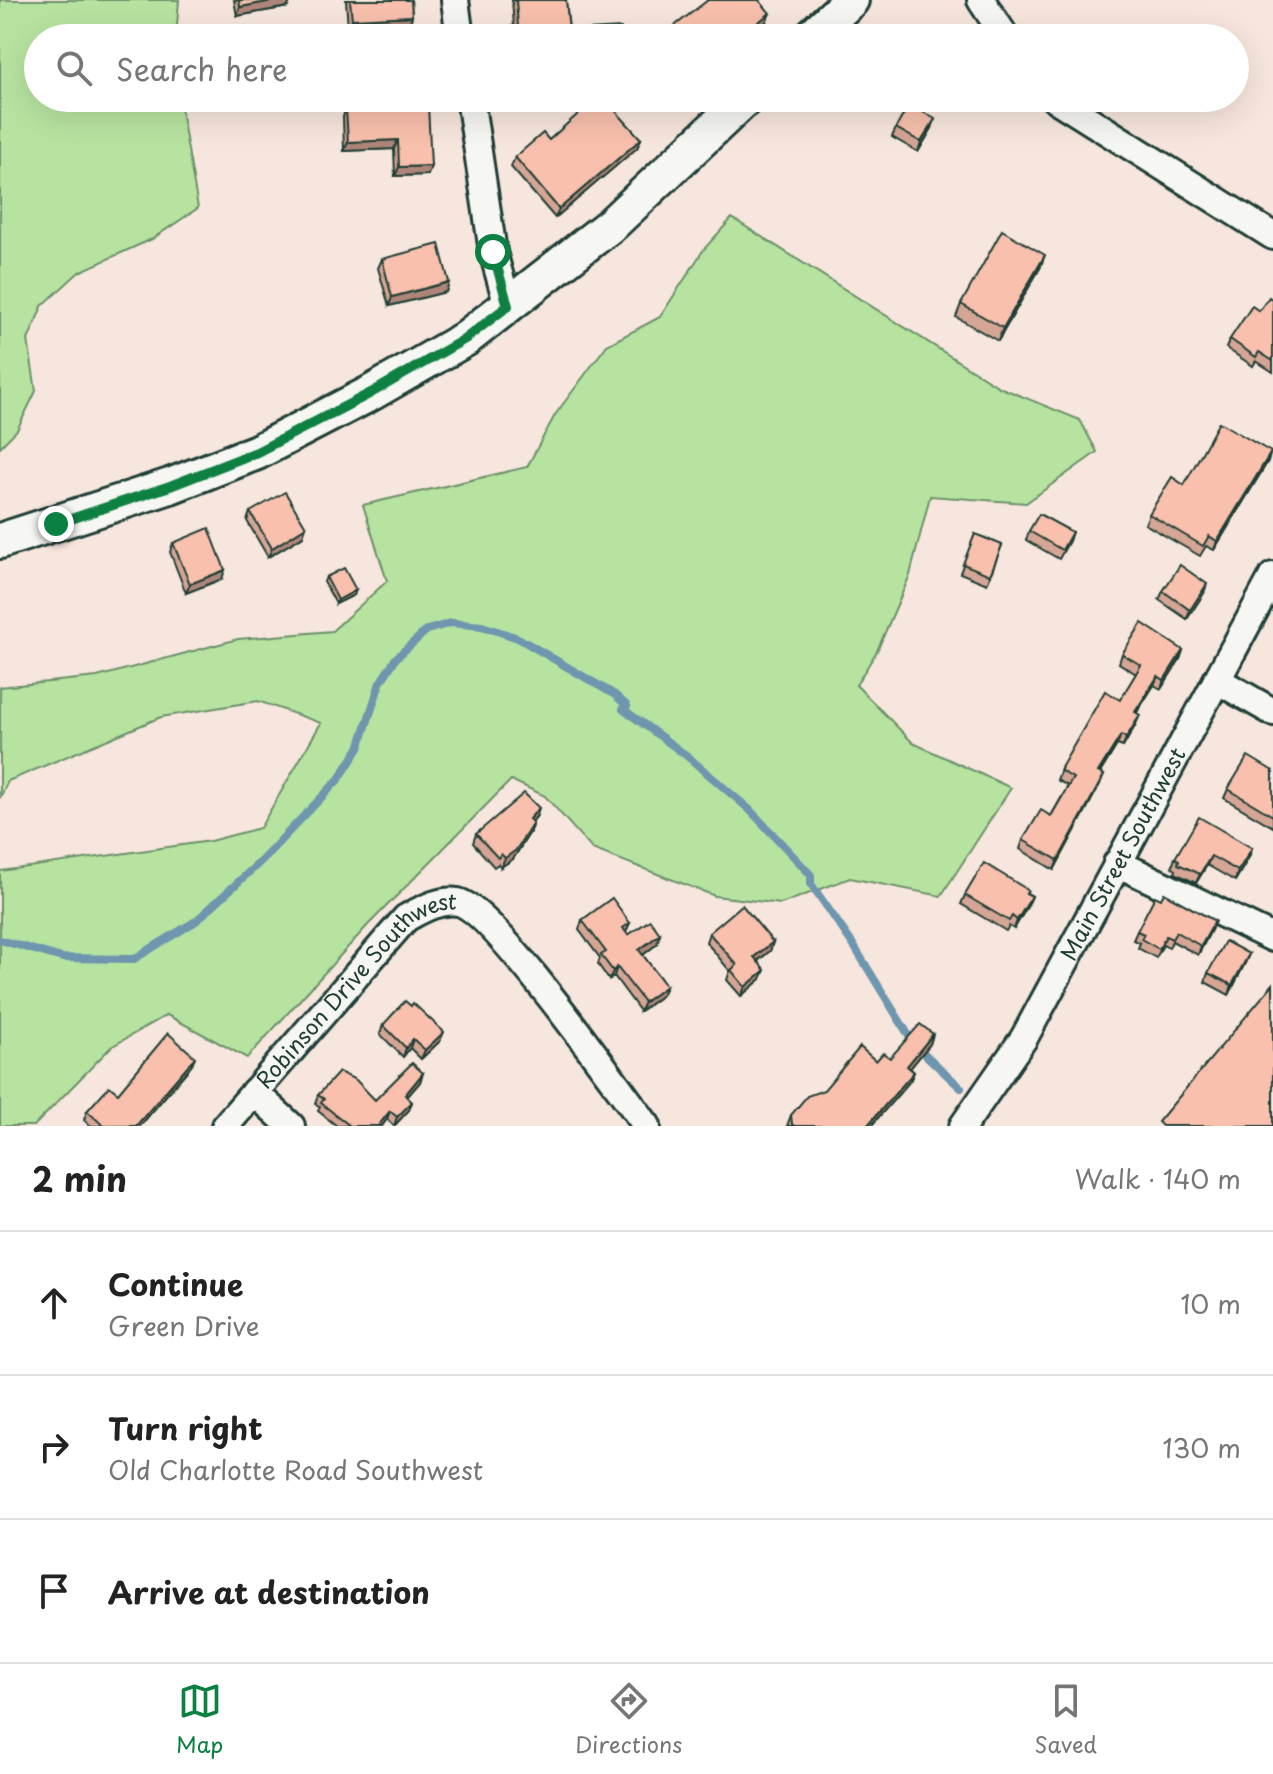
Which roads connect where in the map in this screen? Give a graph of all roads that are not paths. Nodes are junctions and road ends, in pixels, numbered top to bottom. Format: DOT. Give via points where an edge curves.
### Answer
graph roads {
  1 [pos="455,0"];
  2 [pos="851,0"];
  3 [pos="981,0"];
  4 [pos="458,24"];
  5 [pos="825,24"];
  6 [pos="997,24"];
  7 [pos="472,112"];
  8 [pos="731,112"];
  9 [pos="1076,112"];
  10 [pos="1273,236"];
  11 [pos="508,306"];
  12 [pos="0,541"];
  13 [pos="1273,576"];
  14 [pos="1217,680"];
  15 [pos="1273,712"];
  16 [pos="1117,863"];
  17 [pos="1273,938"];
  18 [pos="254,1092"];
  19 [pos="225,1126"];
  20 [pos="291,1126"];
  21 [pos="647,1126"];
  22 [pos="963,1126"];
  1 -- 4 [label="street"];
  2 -- 5 [label="street"];
  3 -- 6 [label="street"];
  7 -- 11 [label="street" via="493,252"];
  8 -- 11 [label="street" via="612,224"];
  9 -- 10 [label="street"];
  11 -- 12 [label="street" via="465,339 257,452"];
  13 -- 14 [label="street, Main Street Southwest"];
  14 -- 15 [label="street"];
  14 -- 16 [label="street, Main Street Southwest"];
  16 -- 17 [label="street"];
  16 -- 22 [label="street, Main Street Southwest" via="1024,1038"];
  18 -- 19 [label="street, Robinson Drive Southwest"];
  18 -- 20 [label="street"];
  18 -- 21 [label="street, Robinson Drive Southwest" via="406,918 431,905 458,902 482,916 511,948"];
}
